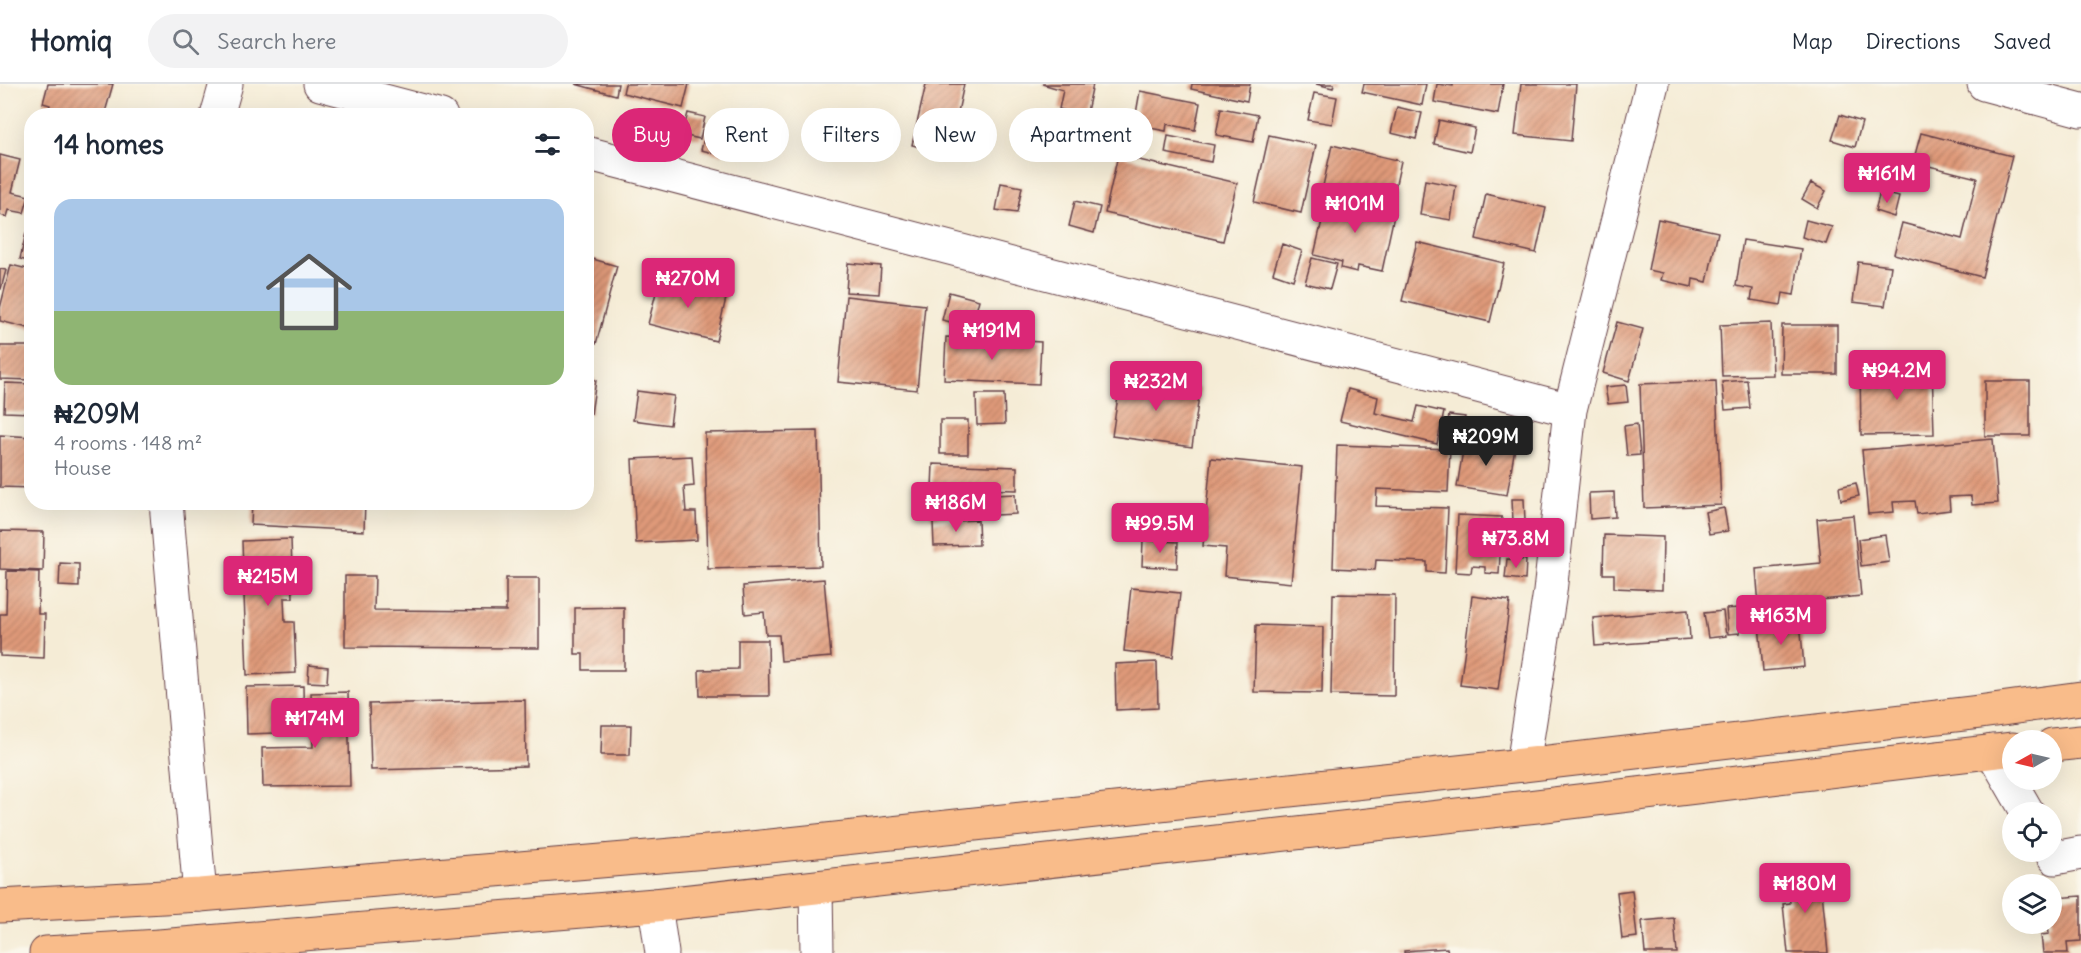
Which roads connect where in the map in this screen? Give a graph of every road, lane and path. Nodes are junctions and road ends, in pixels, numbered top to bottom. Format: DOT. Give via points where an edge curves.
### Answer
graph roads {
  1 [pos="226,84"];
  2 [pos="320,84"];
  3 [pos="1652,84"];
  4 [pos="1984,84"];
  5 [pos="219,108"];
  6 [pos="411,108"];
  7 [pos="2081,110"];
  8 [pos="594,155"];
  9 [pos="1570,410"];
  10 [pos="167,510"];
  11 [pos="2081,698"];
  12 [pos="2081,742"];
  13 [pos="2062,744"];
  14 [pos="2002,750"];
  15 [pos="1523,765"];
  16 [pos="2081,853"];
  17 [pos="2062,857"];
  18 [pos="816,888"];
  19 [pos="200,895"];
  20 [pos="655,905"];
  21 [pos="0,906"];
  22 [pos="46,953"];
  23 [pos="662,953"];
  24 [pos="817,953"];
  1 -- 5 [label="street"];
  2 -- 6 [label="street"];
  3 -- 9 [label="street"];
  4 -- 7 [label="street"];
  8 -- 9 [label="street"];
  9 -- 15 [label="street" via="1550,592"];
  10 -- 19 [label="street"];
  11 -- 15 [label="main road"];
  12 -- 13 [label="main road"];
  14 -- 18 [label="main road"];
  15 -- 19 [label="main road" via="742,849"];
  16 -- 17 [label="street"];
  18 -- 20 [label="main road"];
  18 -- 24 [label="street"];
  19 -- 21 [label="main road"];
  20 -- 22 [label="main road"];
  20 -- 23 [label="street"];
}
